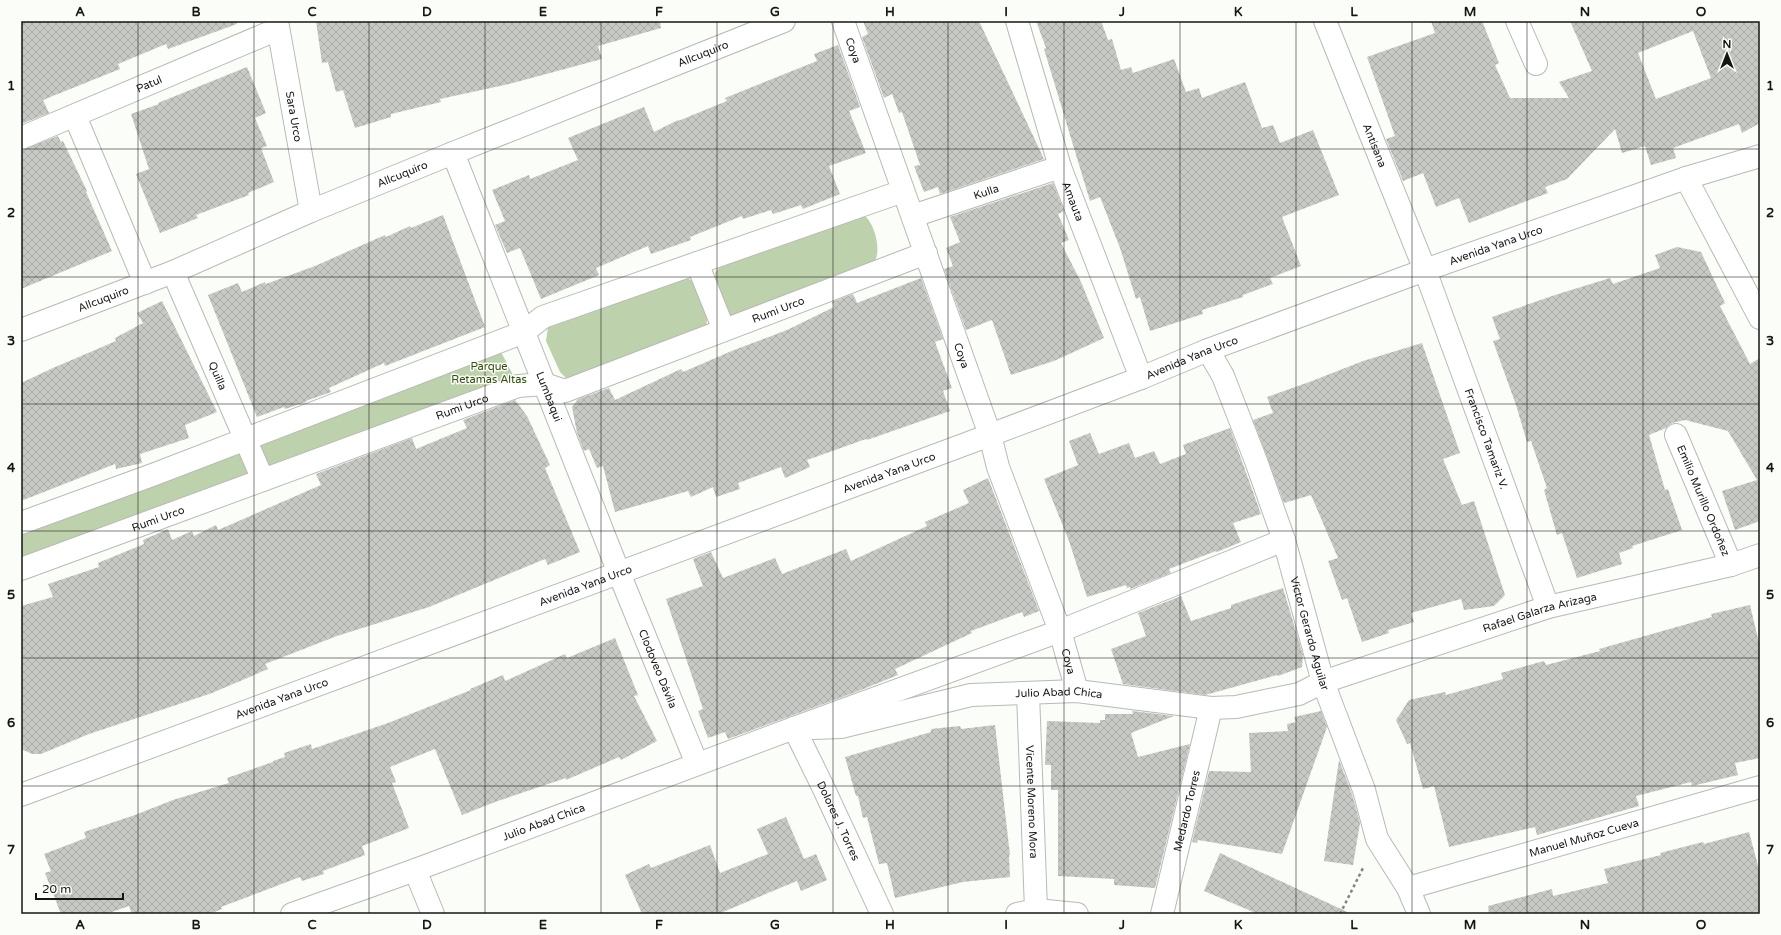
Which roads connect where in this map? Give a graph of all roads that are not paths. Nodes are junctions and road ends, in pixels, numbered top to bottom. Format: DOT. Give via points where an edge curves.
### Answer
graph roads {
  1 [pos="784,21"];
  2 [pos="843,21"];
  3 [pos="1017,21"];
  4 [pos="1325,21"];
  5 [pos="1517,21"];
  6 [pos="277,25"];
  7 [pos="1536,64"];
  8 [pos="75,116"];
  9 [pos="21,138"];
  10 [pos="453,153"];
  11 [pos="1760,156"];
  12 [pos="1060,167"];
  13 [pos="1686,178"];
  14 [pos="903,191"];
  15 [pos="311,211"];
  16 [pos="912,216"];
  17 [pos="926,254"];
  18 [pos="697,263"];
  19 [pos="1425,270"];
  20 [pos="173,272"];
  21 [pos="145,283"];
  22 [pos="1760,318"];
  23 [pos="21,330"];
  24 [pos="724,330"];
  25 [pos="524,332"];
  26 [pos="1208,350"];
  27 [pos="1141,378"];
  28 [pos="544,384"];
  29 [pos="990,435"];
  30 [pos="1676,435"];
  31 [pos="244,438"];
  32 [pos="263,480"];
  33 [pos="21,523"];
  34 [pos="1284,540"];
  35 [pos="1760,555"];
  36 [pos="1731,566"];
  37 [pos="21,570"];
  38 [pos="619,573"];
  39 [pos="1548,607"];
  40 [pos="1060,631"];
  41 [pos="1323,682"];
  42 [pos="1077,691"];
  43 [pos="1028,693"];
  44 [pos="1211,708"];
  45 [pos="794,728"];
  46 [pos="697,764"];
  47 [pos="1760,787"];
  48 [pos="21,795"];
  49 [pos="415,870"];
  50 [pos="1408,888"];
  51 [pos="1027,912"];
  52 [pos="292,914"];
  53 [pos="433,914"];
  54 [pos="882,914"];
  55 [pos="1077,914"];
  56 [pos="1162,914"];
  57 [pos="1419,914"];
  1 -- 10 [label="street, Allcuquiro"];
  2 -- 14 [label="street, Coya"];
  3 -- 12 [label="street, Amauta"];
  4 -- 19 [label="street, Antisana"];
  5 -- 7 [label="street"];
  6 -- 8 [label="street, Patul"];
  6 -- 15 [label="street, Sara Urco"];
  8 -- 9 [label="street, Patul"];
  8 -- 21 [label="street"];
  10 -- 15 [label="street, Allcuquiro"];
  10 -- 25 [label="street, Lumbaqui"];
  11 -- 13 [label="street, Avenida Yana Urco"];
  12 -- 16 [label="street, Kulla"];
  12 -- 27 [label="street, Amauta"];
  13 -- 19 [label="street, Avenida Yana Urco"];
  13 -- 22 [label="street"];
  14 -- 16 [label="street, Coya"];
  14 -- 18 [label="street"];
  15 -- 20 [label="street, Allcuquiro"];
  16 -- 17 [label="street, Coya"];
  17 -- 24 [label="street, Rumi Urco"];
  17 -- 29 [label="street, Coya"];
  18 -- 24 [label="street"];
  18 -- 25 [label="street" via="543,317"];
  19 -- 26 [label="street, Avenida Yana Urco"];
  19 -- 39 [label="street, Francisco Tamariz V."];
  20 -- 21 [label="street, Allcuquiro"];
  20 -- 31 [label="street, Quilla"];
  21 -- 23 [label="street, Allcuquiro"];
  24 -- 28 [label="street, Rumi Urco" via="565,391"];
  25 -- 28 [label="street, Lumbaqui"];
  25 -- 31 [label="street"];
  26 -- 27 [label="street, Avenida Yana Urco"];
  26 -- 34 [label="street, Víctor Gerardo Aguilar" via="1226,383"];
  27 -- 29 [label="street, Avenida Yana Urco"];
  28 -- 32 [label="street, Rumi Urco" via="518,386"];
  28 -- 38 [label="street, Lumbaqui"];
  29 -- 38 [label="street, Avenida Yana Urco"];
  29 -- 40 [label="street, Coya" via="998,467"];
  30 -- 36 [label="street, Emilio Murillo Ordoñez"];
  31 -- 32 [label="street, Quilla"];
  31 -- 33 [label="street"];
  32 -- 37 [label="street, Rumi Urco"];
  34 -- 40 [label="street, Julio Abad Chica"];
  34 -- 41 [label="street, Víctor Gerardo Aguilar"];
  35 -- 36 [label="street, Rafael Galarza Arizaga"];
  36 -- 39 [label="street, Rafael Galarza Arizaga"];
  38 -- 46 [label="street, Clodoveo Dávila"];
  38 -- 48 [label="street, Avenida Yana Urco"];
  39 -- 41 [label="street, Rafael Galarza Arizaga"];
  40 -- 42 [label="street, Coya"];
  40 -- 45 [label="street, Julio Abad Chica"];
  41 -- 44 [label="street, Julio Abad Chica" via="1299,694 1236,707"];
  41 -- 50 [label="street, Víctor Gerardo Aguilar" via="1364,790 1377,839"];
  42 -- 43 [label="street, Julio Abad Chica"];
  42 -- 44 [label="street, Julio Abad Chica"];
  43 -- 45 [label="street, Julio Abad Chica" via="970,695 840,727"];
  43 -- 51 [label="street, Vicente Moreno Mora"];
  44 -- 56 [label="street, Medardo Torres"];
  45 -- 46 [label="street, Julio Abad Chica"];
  45 -- 54 [label="street, Dolores J. Torres"];
  46 -- 49 [label="street, Julio Abad Chica"];
  47 -- 50 [label="street, Manuel Muñoz Cueva"];
  49 -- 52 [label="street, Julio Abad Chica"];
  49 -- 53 [label="street"];
  50 -- 57 [label="street, Víctor Gerardo Aguilar"];
  51 -- 55 [label="street"];
}
